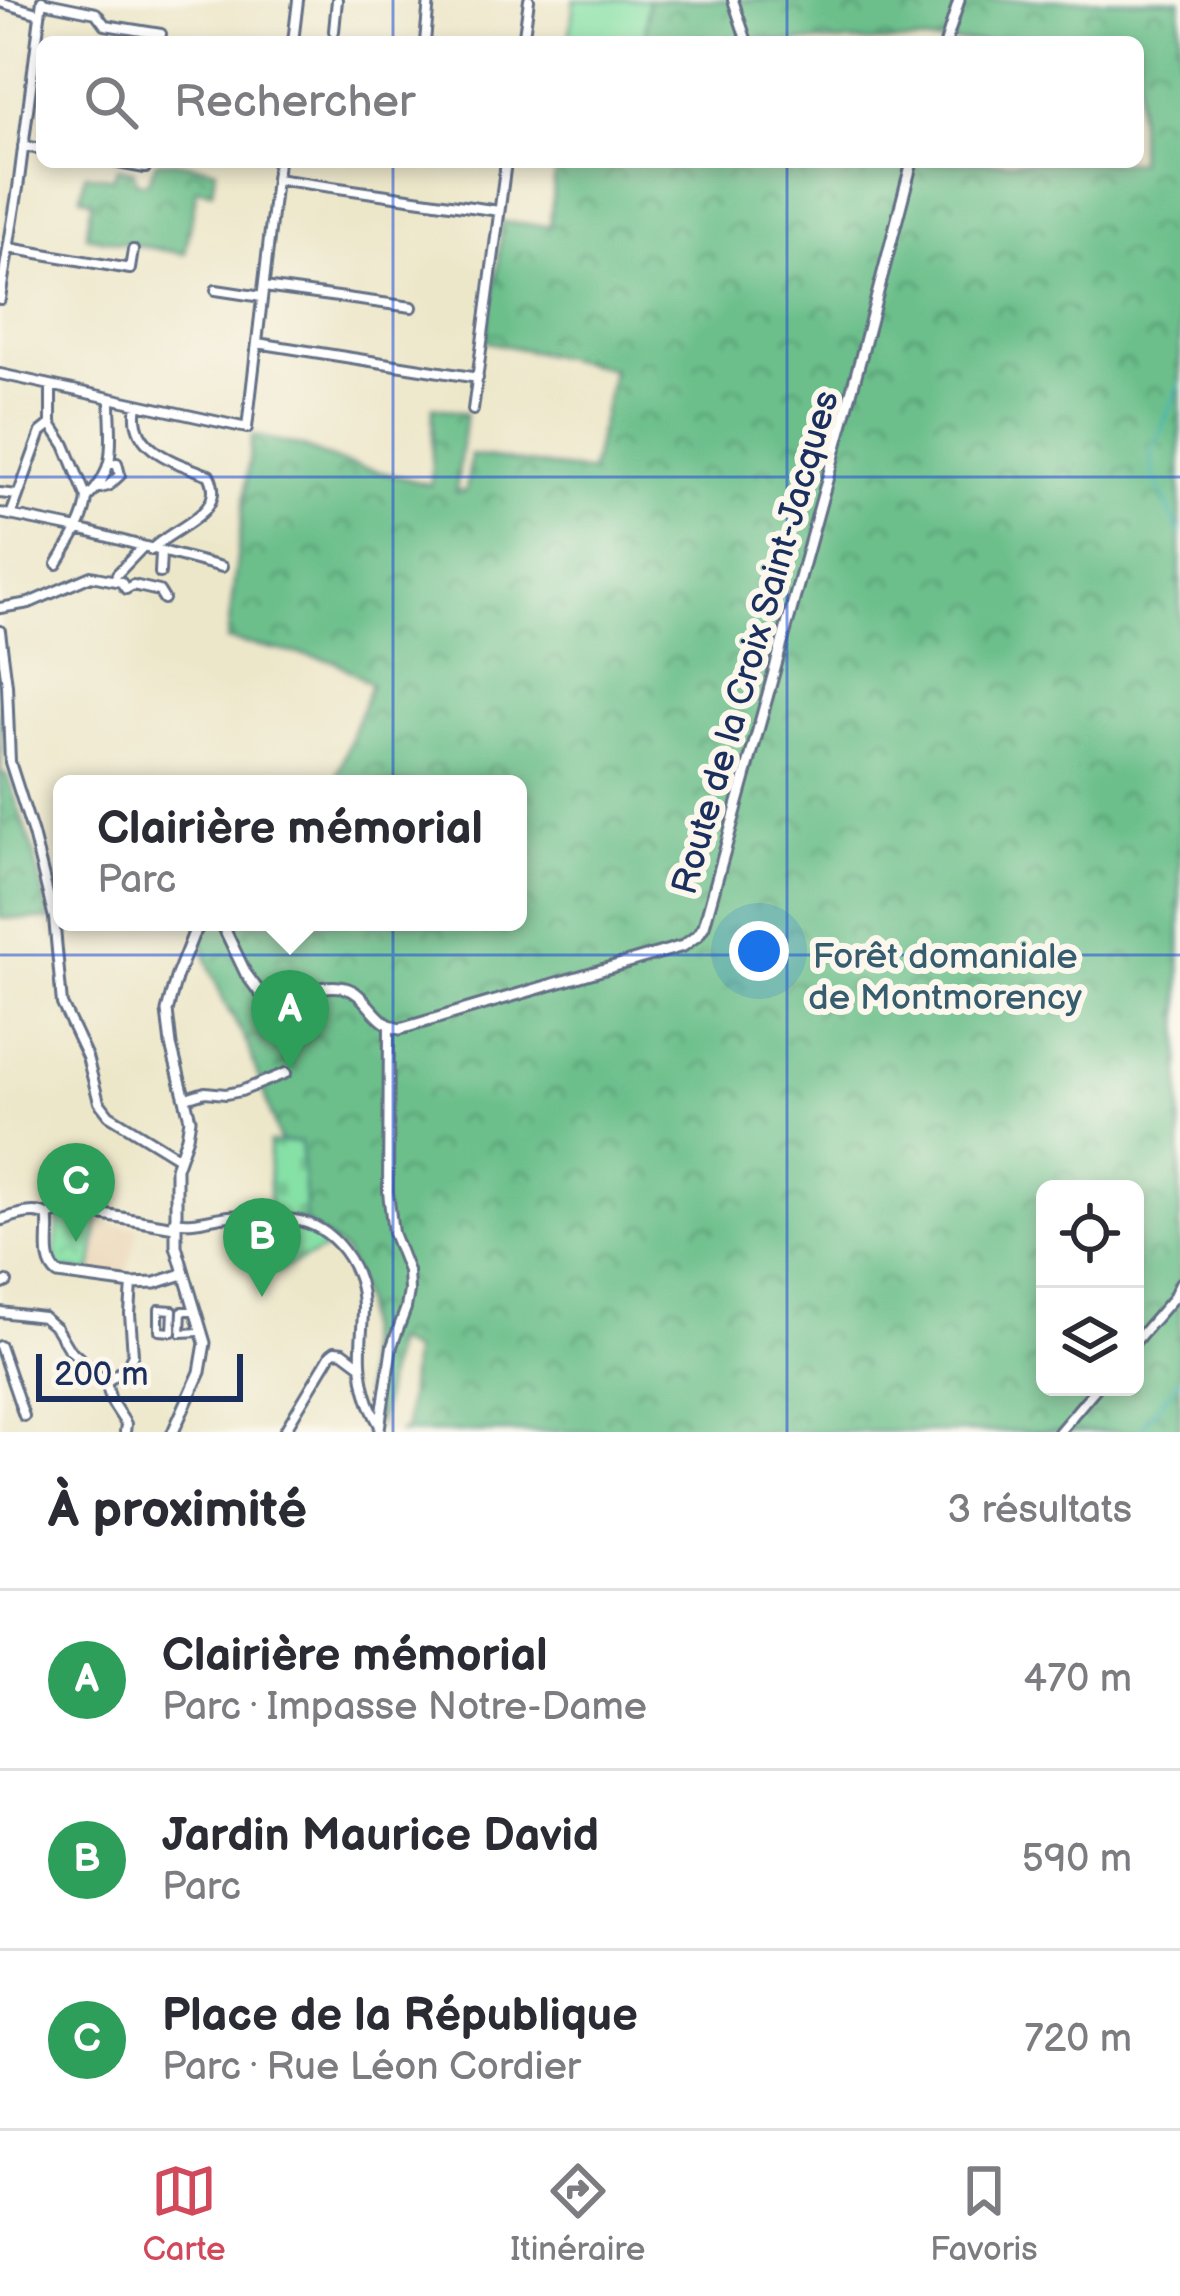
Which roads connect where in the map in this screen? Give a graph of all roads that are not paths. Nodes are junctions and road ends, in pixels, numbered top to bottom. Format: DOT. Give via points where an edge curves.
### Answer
graph roads {
  1 [pos="298,0"];
  2 [pos="337,0"];
  3 [pos="429,0"];
  4 [pos="529,0"];
  5 [pos="733,0"];
  6 [pos="959,0"];
  7 [pos="42,1"];
  8 [pos="0,2"];
  9 [pos="40,14"];
  10 [pos="334,31"];
  11 [pos="160,34"];
  12 [pos="37,36"];
  13 [pos="135,36"];
  14 [pos="145,36"];
  15 [pos="294,36"];
  16 [pos="426,36"];
  17 [pos="524,36"];
  18 [pos="745,36"];
  19 [pos="948,36"];
  20 [pos="36,44"];
  21 [pos="30,88"];
  22 [pos="36,89"];
  23 [pos="22,146"];
  24 [pos="36,148"];
  25 [pos="277,168"];
  26 [pos="505,168"];
  27 [pos="910,168"];
  28 [pos="276,178"];
  29 [pos="499,211"];
  30 [pos="9,248"];
  31 [pos="133,250"];
  32 [pos="216,290"];
  33 [pos="263,292"];
  34 [pos="0,299"];
  35 [pos="412,308"];
  36 [pos="257,343"];
  37 [pos="0,374"];
  38 [pos="478,378"];
  39 [pos="50,386"];
  40 [pos="110,400"];
  41 [pos="137,405"];
  42 [pos="473,410"];
  43 [pos="51,424"];
  44 [pos="0,493"];
  45 [pos="17,495"];
  46 [pos="87,498"];
  47 [pos="0,513"];
  48 [pos="11,515"];
  49 [pos="78,529"];
  50 [pos="151,550"];
  51 [pos="57,564"];
  52 [pos="222,567"];
  53 [pos="160,573"];
  54 [pos="117,574"];
  55 [pos="164,599"];
  56 [pos="0,608"];
  57 [pos="0,631"];
  58 [pos="53,914"];
  59 [pos="55,931"];
  60 [pos="196,931"];
  61 [pos="225,931"];
  62 [pos="389,1026"];
  63 [pos="286,1073"];
  64 [pos="185,1098"];
  65 [pos="178,1158"];
  66 [pos="48,1216"];
  67 [pos="0,1220"];
  68 [pos="175,1224"];
  69 [pos="183,1274"];
  70 [pos="132,1283"];
  71 [pos="1180,1283"];
  72 [pos="177,1310"];
  73 [pos="0,1312"];
  74 [pos="1144,1332"];
  75 [pos="0,1346"];
  76 [pos="361,1365"];
  77 [pos="106,1382"];
  78 [pos="1089,1396"];
  79 [pos="24,1416"];
  80 [pos="379,1429"];
  81 [pos="125,1432"];
  82 [pos="172,1432"];
  83 [pos="284,1432"];
  84 [pos="1059,1432"];
  1 -- 15 [label="street"];
  2 -- 10 [label="street"];
  3 -- 16 [label="street"];
  4 -- 17 [label="street"];
  5 -- 18 [label="street"];
  6 -- 19 [label="street"];
  7 -- 9 [label="street"];
  7 -- 13 [label="street" via="96,13"];
  8 -- 9 [label="street"];
  9 -- 12 [label="street"];
  11 -- 14 [label="street"];
  20 -- 21 [label="street"];
  21 -- 22 [label="street"];
  21 -- 23 [label="street"];
  23 -- 24 [label="street"];
  23 -- 30 [label="street"];
  25 -- 28 [label="street"];
  26 -- 29 [label="street"];
  27 -- 62 [label="street, Route de la Croix Saint-Jacques" via="704,926 683,946 426,1023"];
  28 -- 29 [label="street"];
  28 -- 33 [label="street"];
  29 -- 38 [label="street"];
  30 -- 31 [label="street" via="130,269"];
  30 -- 34 [label="street"];
  32 -- 33 [label="street"];
  33 -- 35 [label="street"];
  33 -- 36 [label="street"];
  36 -- 38 [label="street"];
  36 -- 41 [label="street" via="247,428"];
  37 -- 39 [label="street"];
  38 -- 42 [label="street"];
  39 -- 40 [label="street"];
  39 -- 43 [label="street"];
  40 -- 41 [label="street"];
  40 -- 46 [label="street" via="111,464"];
  41 -- 50 [label="street" via="137,429 153,451 209,475 214,486 206,511"];
  43 -- 45 [label="street"];
  43 -- 46 [label="street"];
  44 -- 45 [label="street"];
  45 -- 48 [label="street"];
  46 -- 49 [label="street"];
  47 -- 48 [label="street"];
  48 -- 49 [label="street"];
  49 -- 50 [label="street"];
  49 -- 51 [label="street"];
  50 -- 52 [label="street"];
  50 -- 53 [label="street"];
  50 -- 54 [label="street"];
  55 -- 56 [label="street" via="159,591 91,576"];
  57 -- 58 [label="street" via="10,762"];
  59 -- 65 [label="street" via="62,1004 99,1102"];
  60 -- 64 [label="street" via="167,1011"];
  61 -- 62 [label="street" via="262,998 345,988"];
  62 -- 80 [label="street" via="388,1192 409,1291"];
  63 -- 64 [label="street" via="241,1091"];
  64 -- 65 [label="street" via="189,1126"];
  65 -- 68 [label="street"];
  66 -- 67 [label="street"];
  66 -- 68 [label="street"];
  66 -- 70 [label="street" via="54,1272"];
  68 -- 69 [label="street"];
  68 -- 76 [label="street" via="229,1216 297,1220 325,1231 358,1277"];
  69 -- 70 [label="street"];
  69 -- 82 [label="street" via="205,1343"];
  70 -- 77 [label="street" via="133,1354"];
  71 -- 74 [label="street"];
  72 -- 72 [label="street" via="181,1333 200,1332 195,1311"];
  73 -- 77 [label="street" via="43,1317"];
  75 -- 79 [label="street"];
  76 -- 80 [label="street"];
  76 -- 83 [label="street" via="343,1352 331,1354"];
  77 -- 81 [label="street"];
  78 -- 84 [label="street"];
}
